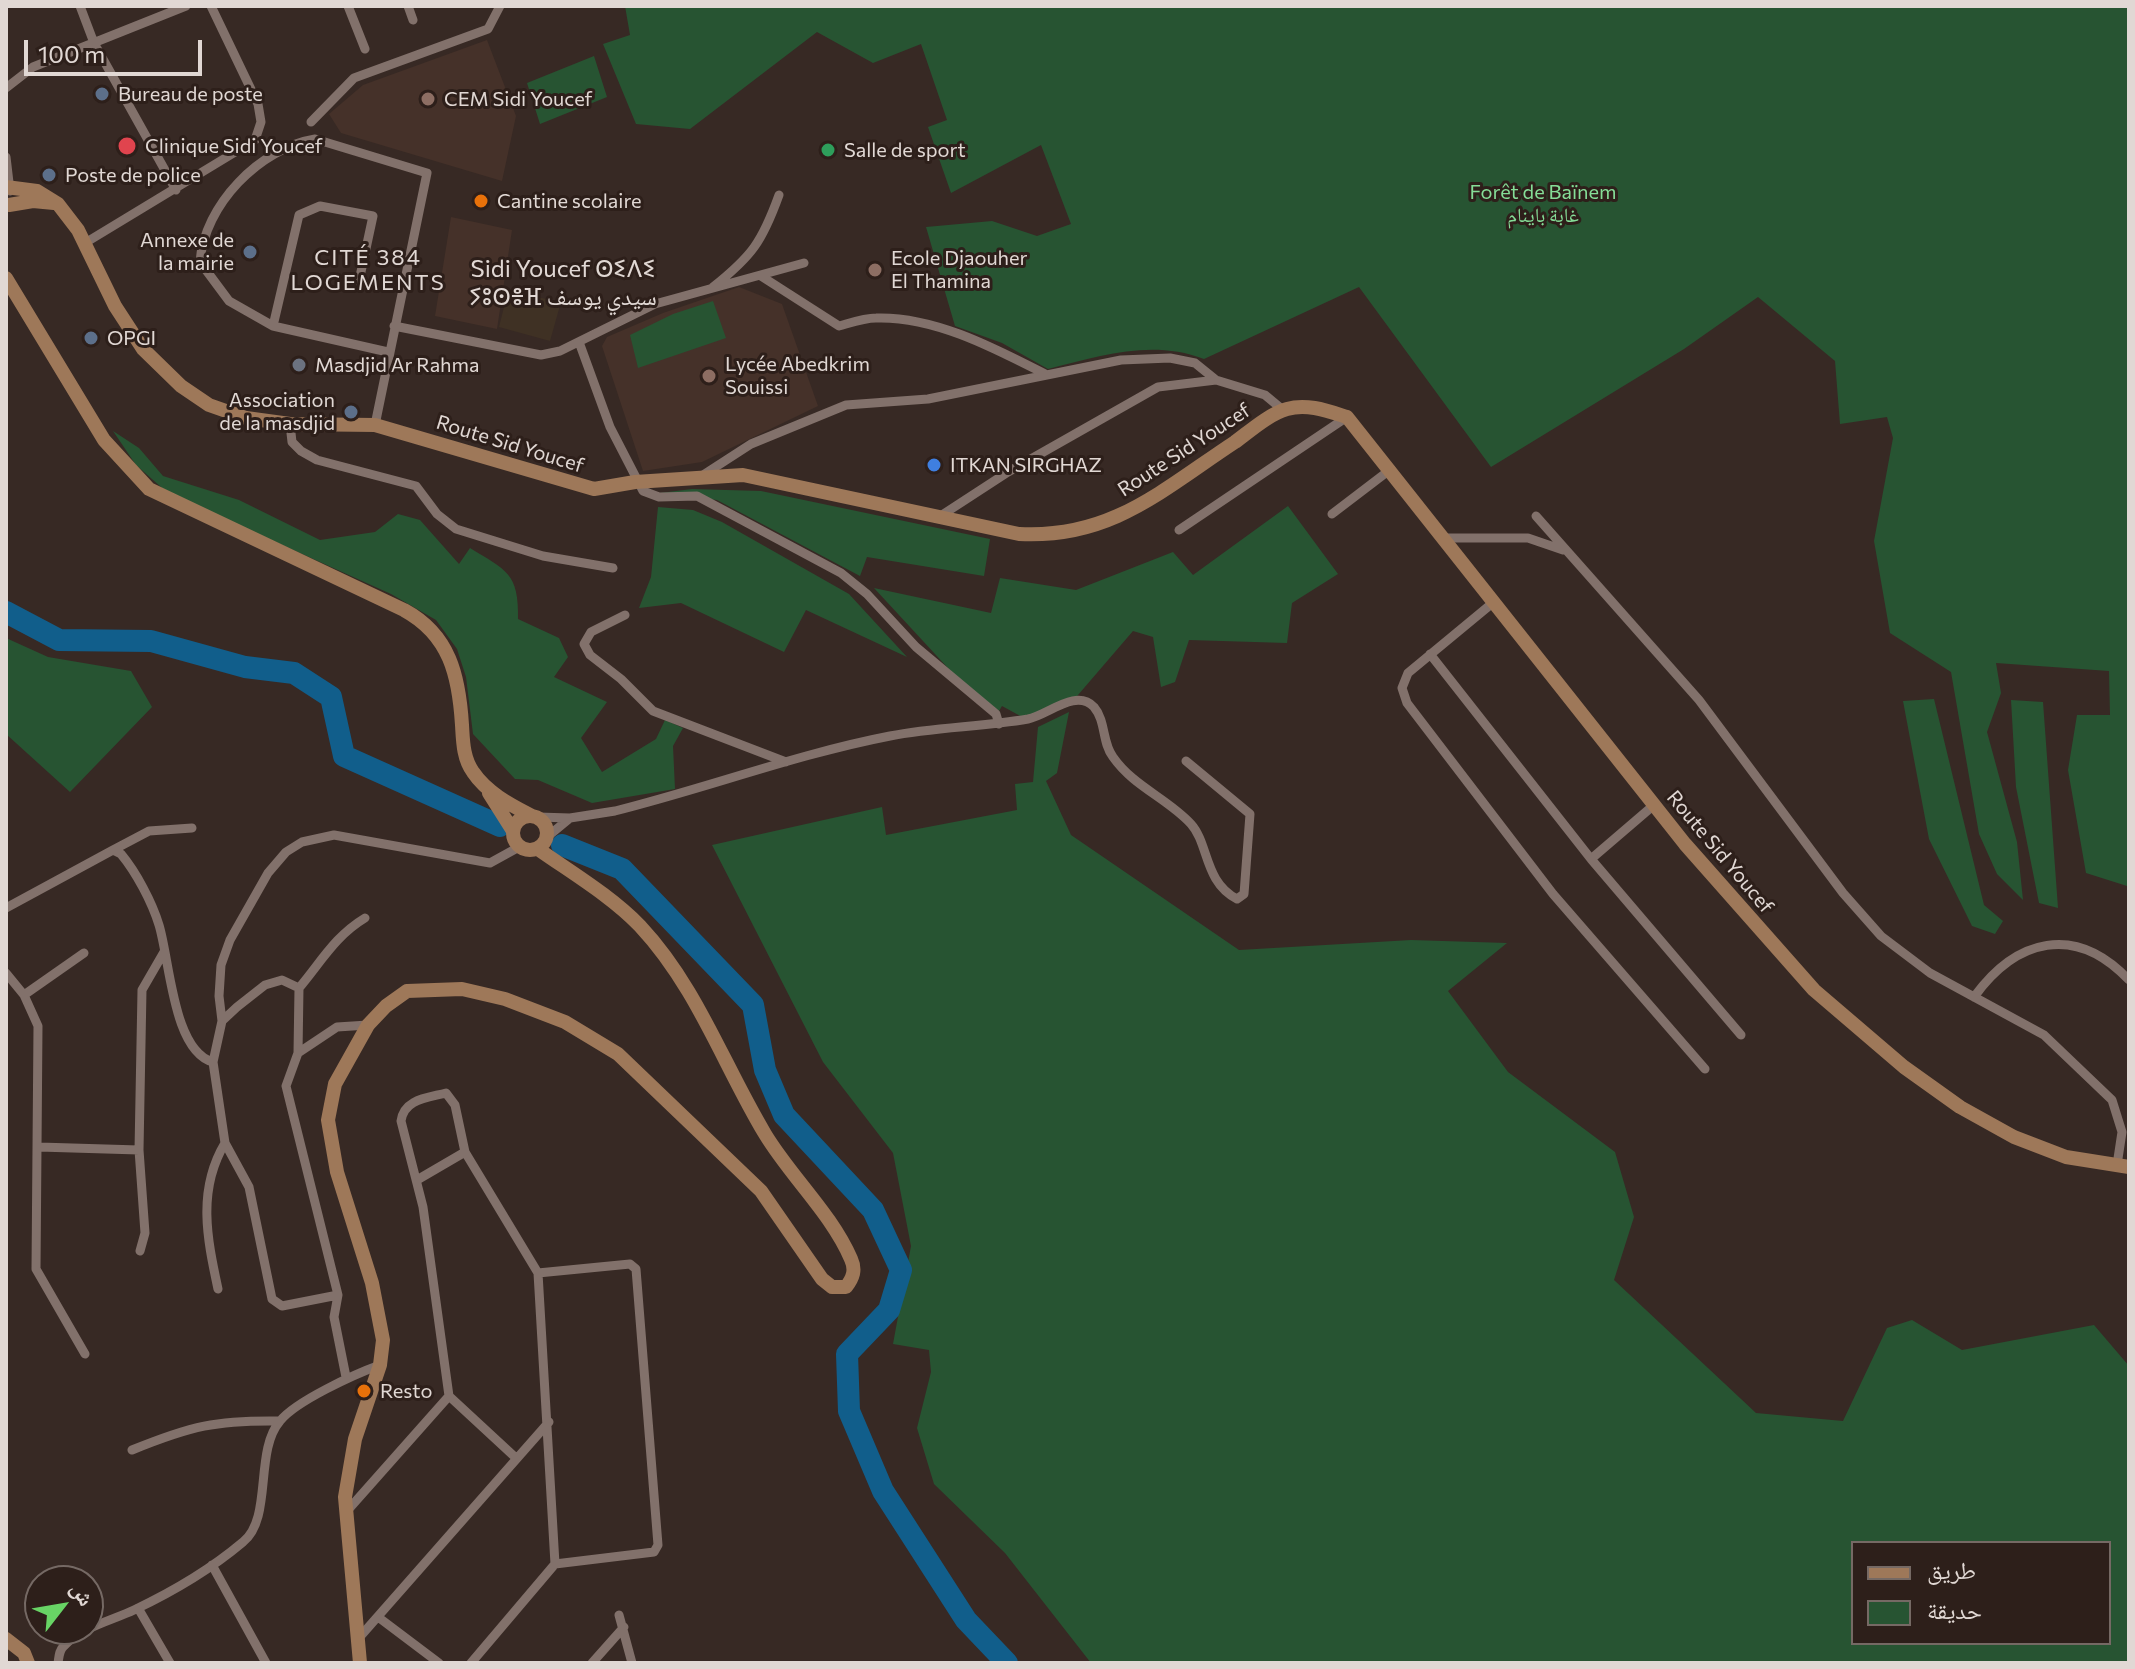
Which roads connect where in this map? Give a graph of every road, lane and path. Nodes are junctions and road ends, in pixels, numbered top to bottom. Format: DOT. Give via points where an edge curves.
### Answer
graph roads {
  1 [pos="80,6"];
  2 [pos="186,6"];
  3 [pos="211,6"];
  4 [pos="348,6"];
  5 [pos="408,6"];
  6 [pos="500,6"];
  7 [pos="413,20"];
  8 [pos="94,43"];
  9 [pos="365,49"];
  10 [pos="6,88"];
  11 [pos="311,122"];
  12 [pos="6,157"];
  13 [pos="176,190"];
  14 [pos="8,194"];
  15 [pos="779,195"];
  16 [pos="85,243"];
  17 [pos="804,263"];
  18 [pos="761,276"];
  19 [pos="6,278"];
  20 [pos="359,281"];
  21 [pos="708,291"];
  22 [pos="273,326"];
  23 [pos="394,326"];
  24 [pos="579,342"];
  25 [pos="388,352"];
  26 [pos="1047,375"];
  27 [pos="1216,380"];
  28 [pos="1283,410"];
  29 [pos="1347,417"];
  30 [pos="290,424"];
  31 [pos="375,425"];
  32 [pos="1391,469"];
  33 [pos="700,477"];
  34 [pos="635,482"];
  35 [pos="1332,514"];
  36 [pos="942,515"];
  37 [pos="1536,516"];
  38 [pos="1179,530"];
  39 [pos="1445,538"];
  40 [pos="1564,551"];
  41 [pos="613,568"];
  42 [pos="1495,601"];
  43 [pos="625,615"];
  44 [pos="1430,654"];
  45 [pos="999,724"];
  46 [pos="1186,761"];
  47 [pos="786,762"];
  48 [pos="485,785"];
  49 [pos="1654,805"];
  50 [pos="535,817"];
  51 [pos="570,818"];
  52 [pos="192,828"];
  53 [pos="513,831"];
  54 [pos="542,843"];
  55 [pos="519,847"];
  56 [pos="113,850"];
  57 [pos="1591,859"];
  58 [pos="6,908"];
  59 [pos="365,918"];
  60 [pos="164,952"];
  61 [pos="84,953"];
  62 [pos="6,973"];
  63 [pos="2129,980"];
  64 [pos="299,988"];
  65 [pos="24,995"];
  66 [pos="1974,997"];
  67 [pos="222,1021"];
  68 [pos="368,1025"];
  69 [pos="1741,1035"];
  70 [pos="298,1053"];
  71 [pos="213,1062"];
  72 [pos="1705,1069"];
  73 [pos="225,1143"];
  74 [pos="39,1147"];
  75 [pos="139,1150"];
  76 [pos="465,1152"];
  77 [pos="2123,1166"];
  78 [pos="417,1180"];
  79 [pos="140,1251"];
  80 [pos="538,1273"];
  81 [pos="218,1289"];
  82 [pos="338,1295"];
  83 [pos="85,1354"];
  84 [pos="380,1365"];
  85 [pos="346,1377"];
  86 [pos="449,1396"];
  87 [pos="280,1421"];
  88 [pos="549,1422"];
  89 [pos="132,1450"];
  90 [pos="516,1458"];
  91 [pos="347,1511"];
  92 [pos="555,1564"];
  93 [pos="212,1565"];
  94 [pos="138,1608"];
  95 [pos="619,1615"];
  96 [pos="378,1617"];
  97 [pos="624,1627"];
  98 [pos="6,1639"];
  99 [pos="358,1639"];
  100 [pos="28,1663"];
  101 [pos="58,1663"];
  102 [pos="170,1663"];
  103 [pos="266,1663"];
  104 [pos="360,1663"];
  105 [pos="439,1663"];
  106 [pos="471,1663"];
  107 [pos="592,1663"];
  108 [pos="632,1663"];
  1 -- 8 [label="street"];
  2 -- 8 [label="street"];
  3 -- 13 [label="street" via="258,104 261,122 255,140"];
  4 -- 9 [label="street"];
  5 -- 7 [label="street"];
  6 -- 11 [label="street" via="488,29 354,78"];
  8 -- 10 [label="street" via="33,67"];
  8 -- 13 [label="street"];
  12 -- 14 [label="street"];
  13 -- 16 [label="street"];
  14 -- 16 [label="main road, Route Sid Youcef" via="58,204"];
  15 -- 21 [label="street" via="766,231 747,260"];
  16 -- 30 [label="main road, Route Sid Youcef" via="127,327 181,386 209,405 246,418"];
  17 -- 18 [label="street"];
  18 -- 21 [label="street"];
  18 -- 26 [label="street" via="839,326 875,318 934,326"];
  19 -- 48 [label="main road" via="104,440 149,489 404,610 432,631 454,663 466,759"];
  20 -- 22 [label="street" via="373,216 320,206 299,215"];
  21 -- 24 [label="street" via="655,304"];
  22 -- 23 [label="street" via="229,301 200,262 202,241 242,177 297,142 315,139 427,173"];
  22 -- 25 [label="street"];
  23 -- 24 [label="street" via="541,355"];
  23 -- 25 [label="street"];
  24 -- 34 [label="street"];
  25 -- 31 [label="street"];
  26 -- 27 [label="street" via="1121,360 1170,358 1195,363"];
  26 -- 33 [label="street" via="928,399 846,405 751,444"];
  27 -- 28 [label="street" via="1265,395"];
  27 -- 36 [label="street" via="1158,387"];
  28 -- 29 [label="main road" via="1320,408"];
  28 -- 36 [label="main road, Route Sid Youcef" via="1134,508 1090,529 1054,536 1019,534"];
  29 -- 32 [label="main road, Route Sid Youcef"];
  29 -- 38 [label="street"];
  30 -- 31 [label="main road, Route Sid Youcef"];
  30 -- 41 [label="street" via="292,442 301,451 416,486 456,529 543,556"];
  31 -- 34 [label="main road, Route Sid Youcef" via="581,487"];
  32 -- 35 [label="street"];
  32 -- 39 [label="main road, Route Sid Youcef"];
  33 -- 34 [label="main road, Route Sid Youcef"];
  33 -- 36 [label="main road, Route Sid Youcef" via="743,475"];
  34 -- 45 [label="street" via="659,497 697,496 841,573 916,647 996,714"];
  37 -- 40 [label="street"];
  39 -- 40 [label="street" via="1528,538"];
  39 -- 42 [label="main road, Route Sid Youcef"];
  40 -- 66 [label="street" via="1699,700 1881,936 1930,973"];
  42 -- 44 [label="street"];
  42 -- 49 [label="main road, Route Sid Youcef"];
  43 -- 47 [label="street" via="591,632 584,644 590,655 653,711"];
  44 -- 57 [label="street"];
  44 -- 72 [label="street" via="1408,673 1402,688 1407,703 1553,894"];
  45 -- 46 [label="street" via="1040,717 1071,700 1092,704 1110,754 1133,782 1192,825 1205,863 1227,894 1237,899 1244,894 1250,814"];
  45 -- 47 [label="street" via="889,736"];
  47 -- 51 [label="street" via="675,796"];
  48 -- 50 [label="main road"];
  48 -- 53 [label="main road"];
  49 -- 57 [label="street"];
  49 -- 77 [label="main road, Route Sid Youcef" via="1803,979 1904,1067 2014,1137 2066,1157"];
  50 -- 51 [label="street"];
  50 -- 53 [label="main road" via="517,821"];
  50 -- 54 [label="main road" via="547,829"];
  51 -- 54 [label="street"];
  52 -- 56 [label="street" via="149,831"];
  53 -- 55 [label="main road"];
  54 -- 55 [label="main road"];
  54 -- 68 [label="main road" via="639,925 672,964 723,1049 763,1131 853,1262 846,1287 832,1287 822,1279 761,1191 662,1094 618,1054 565,1022 505,999 433,987 407,991"];
  55 -- 67 [label="street" via="490,863 334,835 302,842 268,873 230,940 221,965"];
  56 -- 58 [label="street"];
  56 -- 60 [label="street" via="127,861 151,906"];
  57 -- 69 [label="street"];
  59 -- 64 [label="street" via="322,954"];
  60 -- 71 [label="street" via="184,1033 202,1059"];
  60 -- 75 [label="street" via="142,990"];
  61 -- 65 [label="street"];
  62 -- 65 [label="street"];
  63 -- 66 [label="street" via="2088,952 2051,942 1992,971"];
  64 -- 67 [label="street" via="282,980 265,985"];
  64 -- 70 [label="street"];
  65 -- 74 [label="street" via="38,1026"];
  66 -- 77 [label="street" via="2044,1035 2112,1100 2122,1132"];
  67 -- 71 [label="street"];
  68 -- 70 [label="street" via="337,1027"];
  68 -- 84 [label="main road" via="335,1084 328,1120 337,1172 372,1283 383,1340"];
  70 -- 82 [label="street" via="286,1086"];
  71 -- 73 [label="street"];
  73 -- 81 [label="street" via="211,1167 207,1195 206,1225"];
  73 -- 82 [label="street" via="249,1187 275,1304"];
  74 -- 75 [label="street"];
  74 -- 83 [label="street" via="36,1269"];
  75 -- 79 [label="street" via="145,1233"];
  76 -- 78 [label="street"];
  76 -- 78 [label="street" via="452,1097 446,1093 409,1103 401,1121"];
  76 -- 80 [label="street"];
  78 -- 86 [label="street"];
  80 -- 88 [label="street"];
  80 -- 92 [label="street" via="630,1264 636,1269 658,1545 654,1552"];
  82 -- 85 [label="street" via="334,1317"];
  84 -- 85 [label="street"];
  84 -- 91 [label="main road" via="355,1439"];
  85 -- 87 [label="street"];
  86 -- 90 [label="street"];
  86 -- 91 [label="street"];
  87 -- 89 [label="street" via="225,1420 183,1429"];
  87 -- 93 [label="street" via="269,1443 247,1540"];
  88 -- 90 [label="street"];
  88 -- 92 [label="street"];
  90 -- 96 [label="street"];
  91 -- 99 [label="main road"];
  92 -- 106 [label="street"];
  93 -- 94 [label="street"];
  93 -- 103 [label="street"];
  94 -- 101 [label="street" via="64,1646"];
  94 -- 102 [label="street"];
  95 -- 97 [label="street"];
  96 -- 99 [label="street"];
  96 -- 105 [label="street"];
  97 -- 107 [label="street"];
  97 -- 108 [label="street"];
  98 -- 100 [label="main road"];
  99 -- 104 [label="main road"];
}
